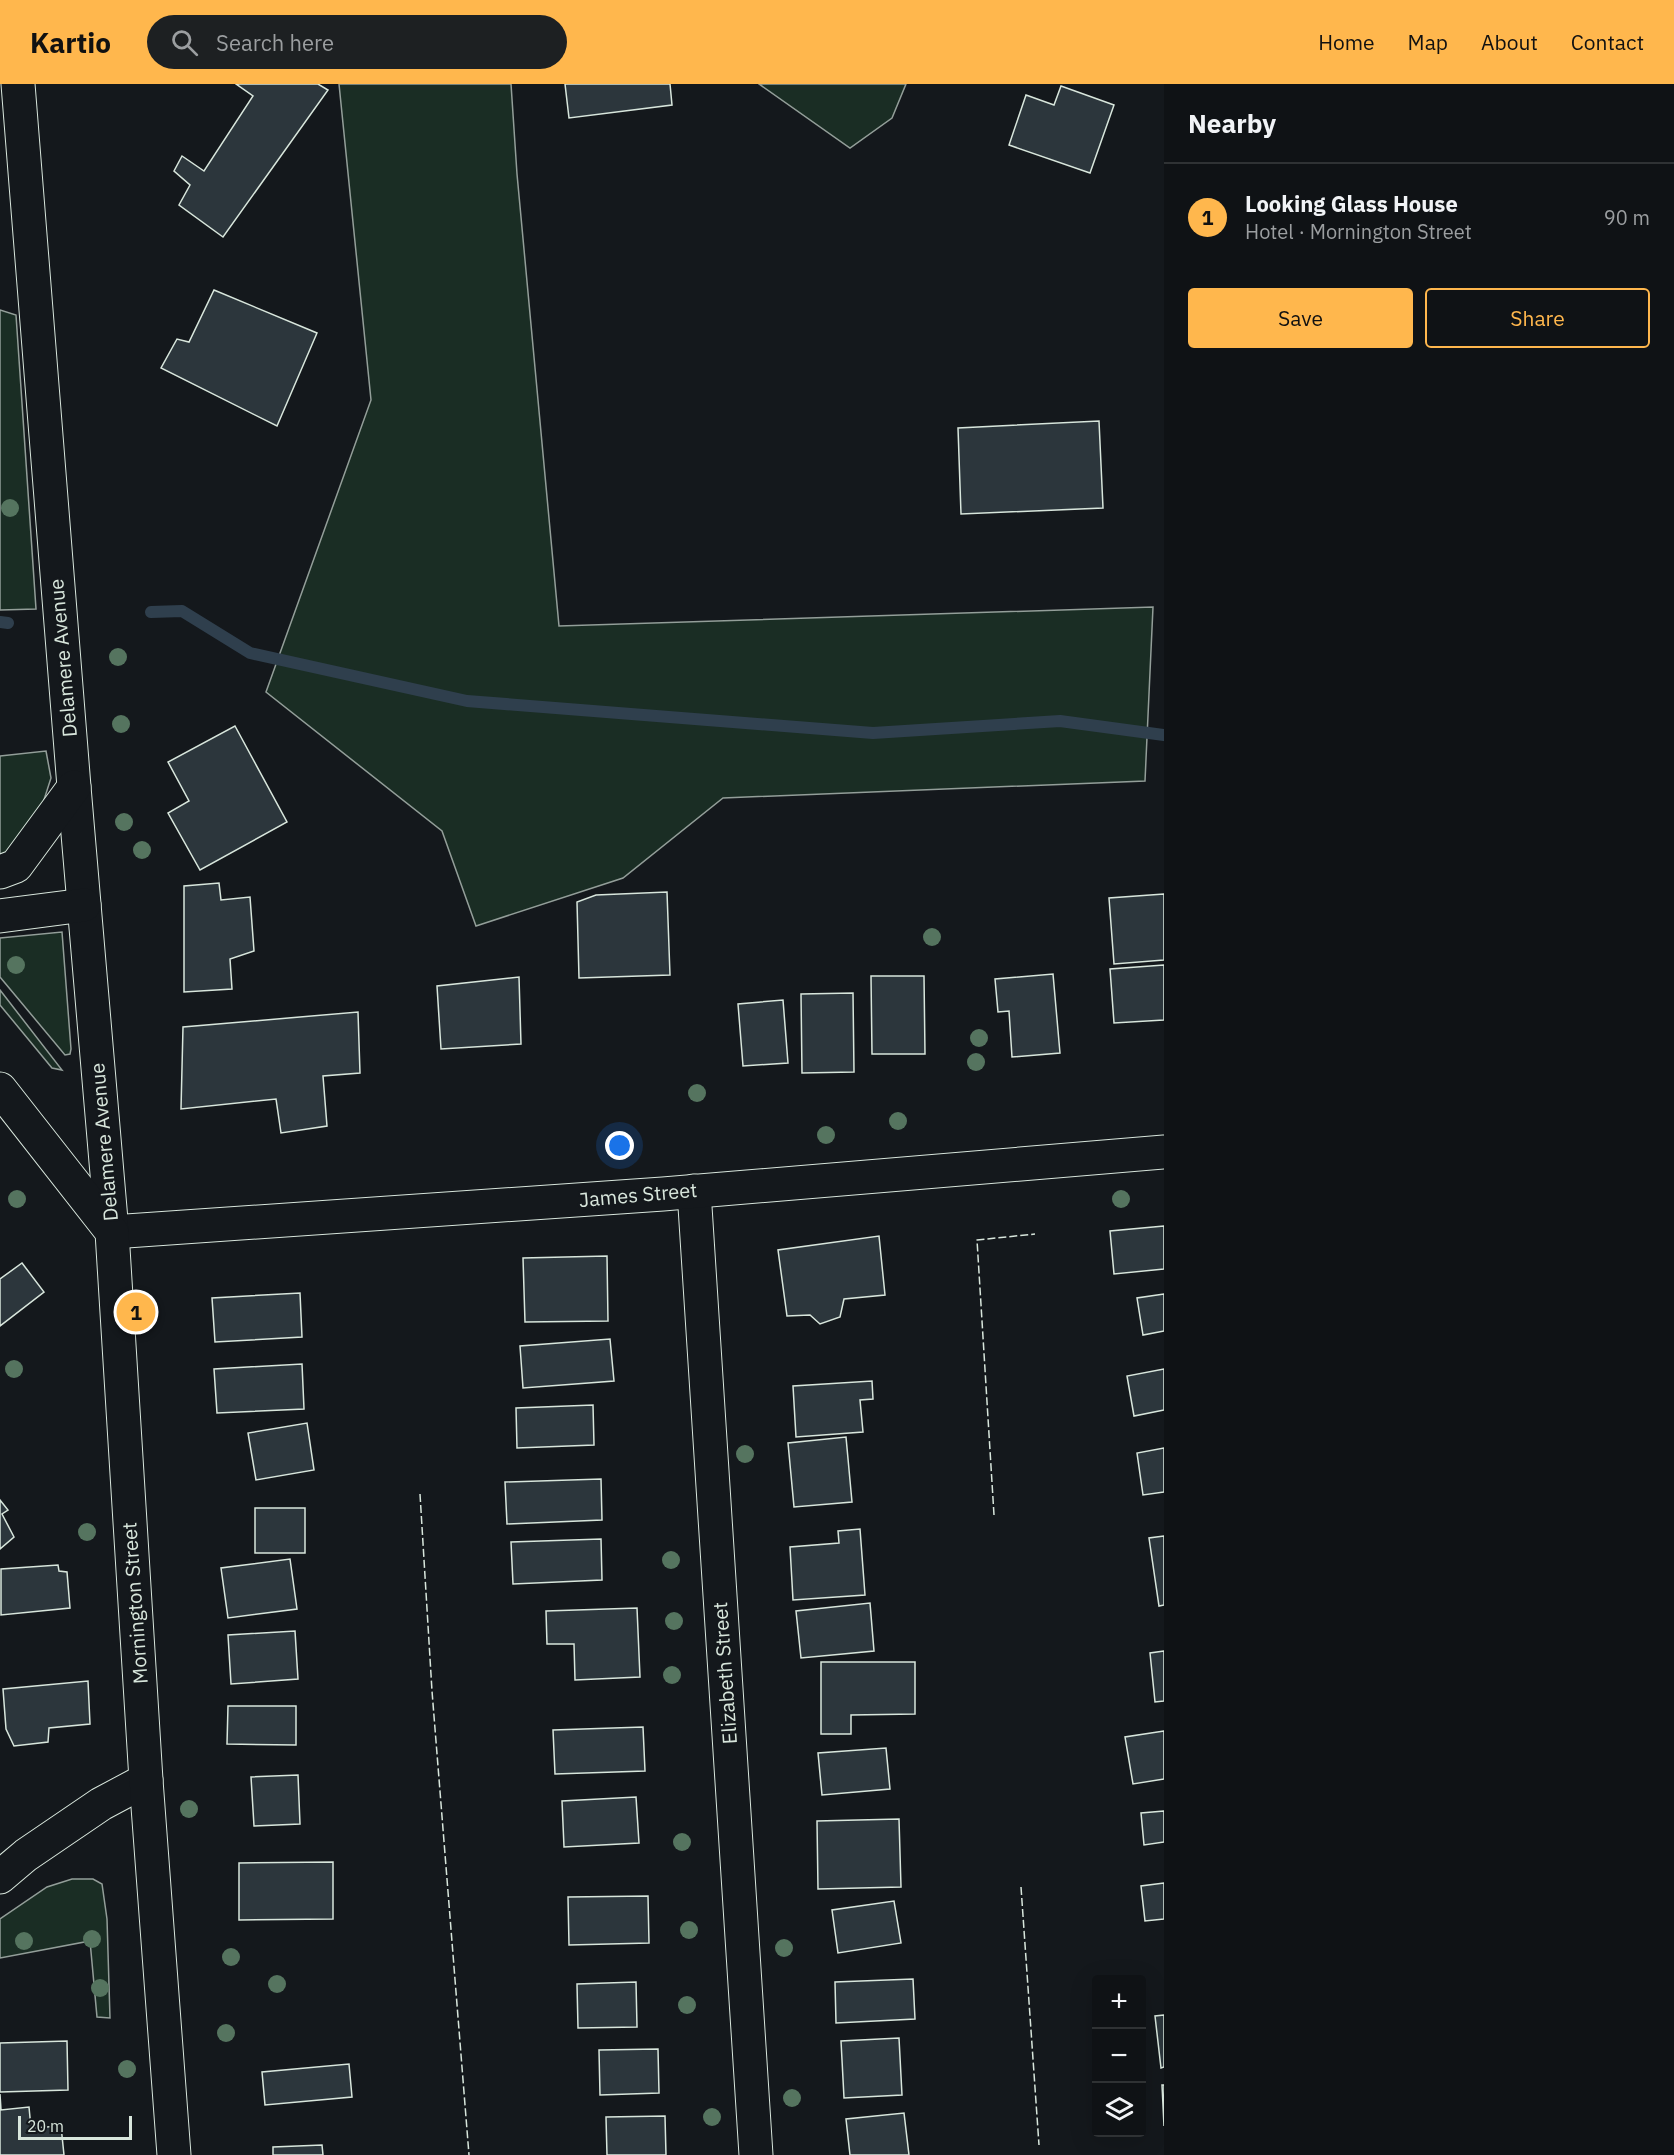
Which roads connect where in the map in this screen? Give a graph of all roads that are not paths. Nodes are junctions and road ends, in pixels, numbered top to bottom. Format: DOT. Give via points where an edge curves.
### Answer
graph roads {
  1 [pos="18,84"];
  2 [pos="74,787"];
  3 [pos="0,872"];
  4 [pos="84,905"];
  5 [pos="0,916"];
  6 [pos="0,1089"];
  7 [pos="1164,1152"];
  8 [pos="694,1191"];
  9 [pos="112,1232"];
  10 [pos="146,1780"];
  11 [pos="0,1877"];
  12 [pos="174,2155"];
  13 [pos="756,2155"];
  1 -- 2 [label="street, Delamere Avenue"];
  2 -- 3 [label="street" via="16,866"];
  2 -- 4 [label="street, Delamere Avenue"];
  4 -- 5 [label="street"];
  4 -- 9 [label="street, Delamere Avenue"];
  6 -- 9 [label="street"];
  7 -- 8 [label="street, James Street"];
  8 -- 9 [label="street, James Street"];
  8 -- 13 [label="street, Elizabeth Street"];
  9 -- 10 [label="street, Mornington Street"];
  10 -- 11 [label="street" via="101,1803"];
  10 -- 12 [label="street, Mornington Street"];
}
